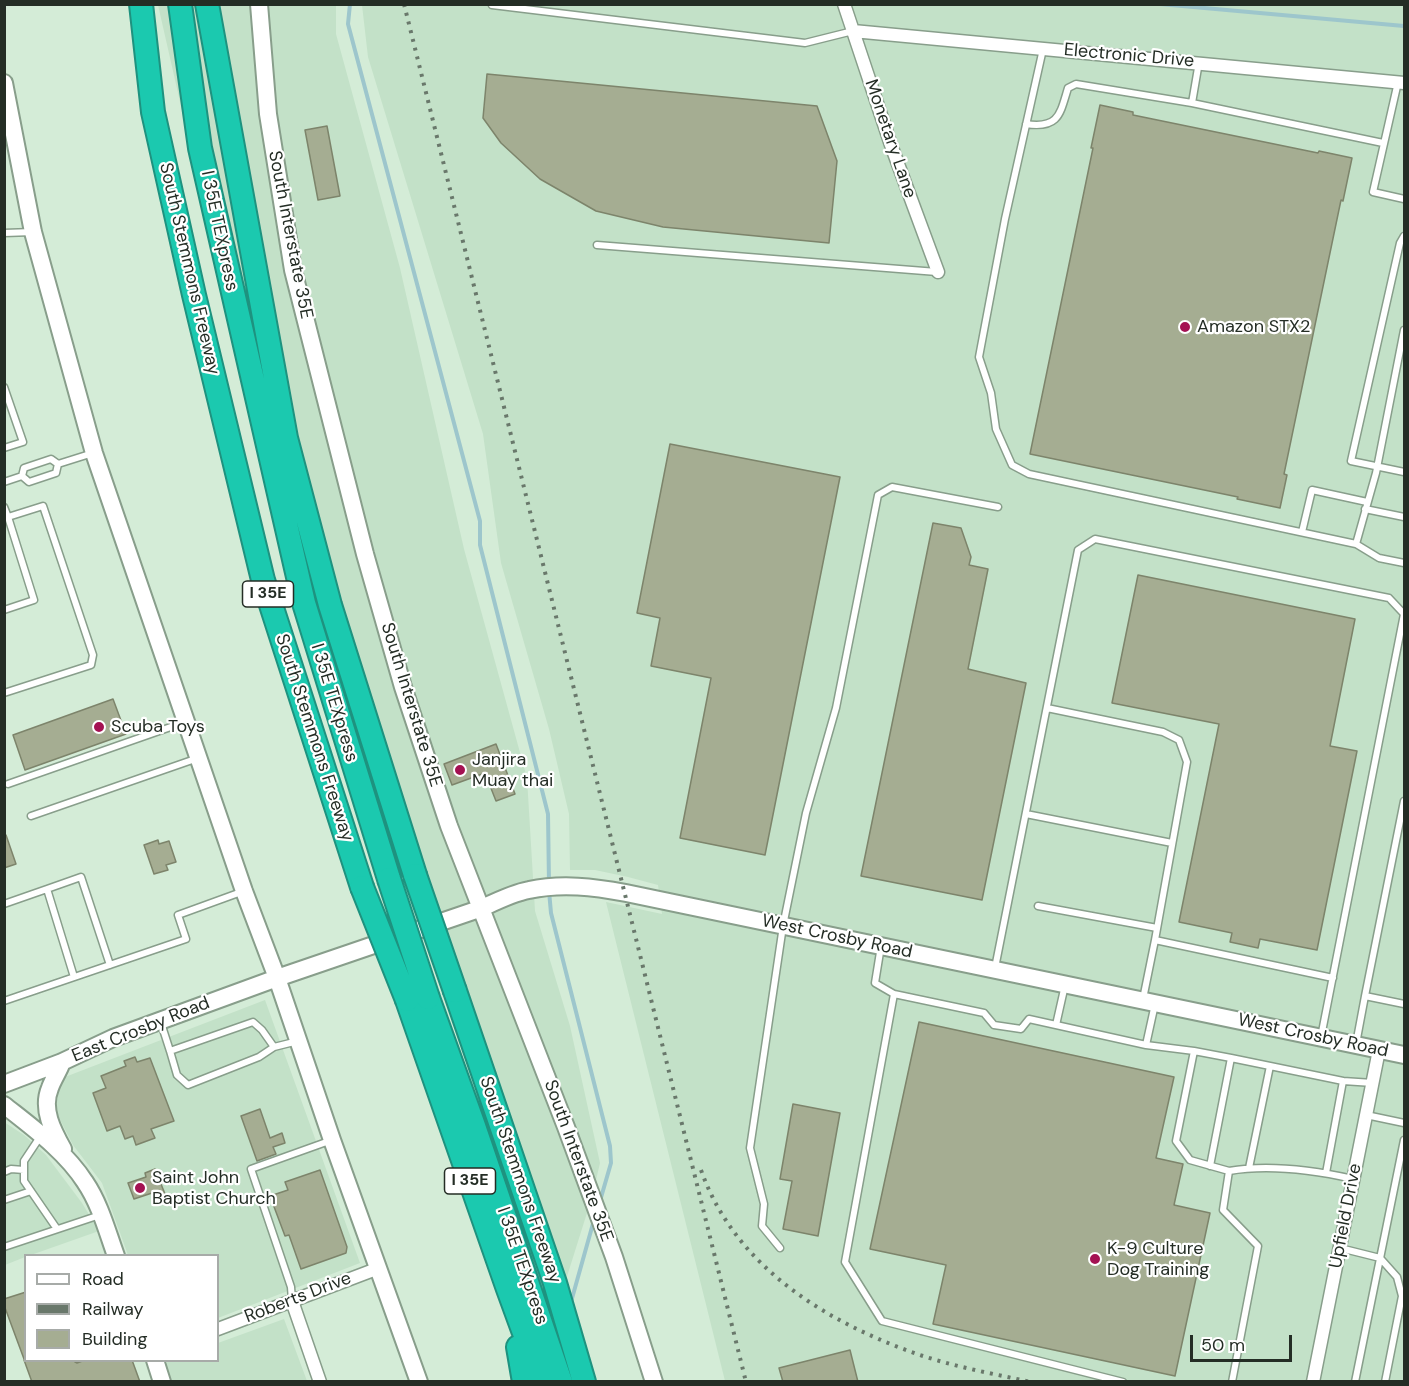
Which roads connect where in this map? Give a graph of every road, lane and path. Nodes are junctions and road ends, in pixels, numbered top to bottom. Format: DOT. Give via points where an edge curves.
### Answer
graph roads {
  1 [pos="141,4"];
  2 [pos="180,4"];
  3 [pos="207,4"];
  4 [pos="214,4"];
  5 [pos="259,4"];
  6 [pos="844,4"];
  7 [pos="492,5"];
  8 [pos="853,31"];
  9 [pos="214,41"];
  10 [pos="1044,48"];
  11 [pos="1199,62"];
  12 [pos="1401,82"];
  13 [pos="4,83"];
  14 [pos="1192,103"];
  15 [pos="1026,124"];
  16 [pos="1383,143"];
  17 [pos="1404,199"];
  18 [pos="33,232"];
  19 [pos="4,233"];
  20 [pos="1404,236"];
  21 [pos="597,245"];
  22 [pos="938,272"];
  23 [pos="1404,330"];
  24 [pos="4,387"];
  25 [pos="4,448"];
  26 [pos="94,453"];
  27 [pos="58,464"];
  28 [pos="1377,467"];
  29 [pos="1404,472"];
  30 [pos="22,476"];
  31 [pos="4,482"];
  32 [pos="1366,505"];
  33 [pos="4,507"];
  34 [pos="998,507"];
  35 [pos="8,517"];
  36 [pos="1404,517"];
  37 [pos="1302,532"];
  38 [pos="1356,544"];
  39 [pos="1404,563"];
  40 [pos="4,610"];
  41 [pos="4,693"];
  42 [pos="1047,708"];
  43 [pos="186,722"];
  44 [pos="198,758"];
  45 [pos="8,784"];
  46 [pos="1404,801"];
  47 [pos="1026,814"];
  48 [pos="31,816"];
  49 [pos="1172,843"];
  50 [pos="47,889"];
  51 [pos="244,891"];
  52 [pos="4,903"];
  53 [pos="1038,906"];
  54 [pos="482,908"];
  55 [pos="783,926"];
  56 [pos="1157,928"];
  57 [pos="1155,940"];
  58 [pos="881,946"];
  59 [pos="110,965"];
  60 [pos="995,969"];
  61 [pos="75,977"];
  62 [pos="277,978"];
  63 [pos="1333,978"];
  64 [pos="1065,984"];
  65 [pos="894,994"];
  66 [pos="1365,996"];
  67 [pos="418,999"];
  68 [pos="4,1001"];
  69 [pos="1149,1002"];
  70 [pos="1404,1004"];
  71 [pos="160,1021"];
  72 [pos="1056,1025"];
  73 [pos="1321,1038"];
  74 [pos="298,1041"];
  75 [pos="1146,1045"];
  76 [pos="1355,1045"];
  77 [pos="274,1047"];
  78 [pos="1379,1050"];
  79 [pos="170,1051"];
  80 [pos="1194,1051"];
  81 [pos="1404,1055"];
  82 [pos="1231,1058"];
  83 [pos="62,1062"];
  84 [pos="1269,1066"];
  85 [pos="1343,1081"];
  86 [pos="4,1083"];
  87 [pos="1372,1083"];
  88 [pos="4,1105"];
  89 [pos="1366,1115"];
  90 [pos="1404,1123"];
  91 [pos="41,1136"];
  92 [pos="332,1140"];
  93 [pos="1404,1140"];
  94 [pos="69,1161"];
  95 [pos="1210,1166"];
  96 [pos="1249,1168"];
  97 [pos="24,1170"];
  98 [pos="1229,1171"];
  99 [pos="4,1172"];
  100 [pos="1326,1173"];
  101 [pos="1353,1179"];
  102 [pos="31,1191"];
  103 [pos="4,1200"];
  104 [pos="101,1214"];
  105 [pos="57,1229"];
  106 [pos="4,1247"];
  107 [pos="780,1248"];
  108 [pos="1340,1248"];
  109 [pos="115,1254"];
  110 [pos="1380,1258"];
  111 [pos="379,1268"];
  112 [pos="292,1301"];
  113 [pos="219,1329"];
  114 [pos="574,1348"];
  115 [pos="156,1362"];
  116 [pos="534,1375"];
  117 [pos="162,1382"];
  118 [pos="320,1382"];
  119 [pos="419,1382"];
  120 [pos="561,1382"];
  121 [pos="584,1382"];
  122 [pos="594,1382"];
  123 [pos="654,1382"];
  124 [pos="1123,1382"];
  125 [pos="1232,1382"];
  126 [pos="1313,1382"];
  127 [pos="1355,1382"];
  128 [pos="1385,1382"];
  1 -- 67 [label="highway, South Stemmons Freeway / I 35E, bridge" via="156,123 263,580 362,887"];
  2 -- 67 [label="highway, I 35E TEXpress, bridge" via="201,148 304,603 389,879"];
  3 -- 9 [label="highway, South Stemmons Freeway / I 35E"];
  4 -- 9 [label="highway"];
  5 -- 54 [label="main road, South Interstate 35E" via="268,114 293,270 403,687 449,826"];
  6 -- 8 [label="street, Monetary Lane"];
  7 -- 8 [label="lane" via="805,43"];
  8 -- 10 [label="street, Electronic Drive"];
  8 -- 22 [label="street, Monetary Lane"];
  9 -- 114 [label="highway, South Stemmons Freeway / I 35E, bridge" via="286,438 330,605 415,875"];
  10 -- 11 [label="street, Electronic Drive"];
  10 -- 15 [label="lane"];
  11 -- 12 [label="street, Electronic Drive"];
  11 -- 14 [label="lane"];
  12 -- 16 [label="lane"];
  13 -- 18 [label="main road"];
  14 -- 15 [label="lane" via="1076,84 1068,88 1060,115 1052,123"];
  14 -- 16 [label="lane"];
  15 -- 37 [label="lane" via="979,357 991,393 996,429 1012,465 1029,474"];
  16 -- 17 [label="lane" via="1373,192"];
  18 -- 19 [label="lane"];
  18 -- 26 [label="main road"];
  20 -- 28 [label="lane" via="1351,461"];
  21 -- 22 [label="lane"];
  23 -- 28 [label="lane"];
  24 -- 25 [label="lane" via="24,442"];
  26 -- 27 [label="lane"];
  26 -- 43 [label="main road"];
  27 -- 30 [label="lane" via="51,459 24,468"];
  27 -- 30 [label="lane" via="56,473 28,482"];
  28 -- 29 [label="lane"];
  28 -- 32 [label="lane"];
  30 -- 31 [label="lane"];
  32 -- 36 [label="lane"];
  32 -- 37 [label="lane" via="1312,490"];
  32 -- 38 [label="lane"];
  33 -- 35 [label="lane"];
  34 -- 55 [label="lane" via="892,488 878,495 836,708 806,813"];
  35 -- 40 [label="lane" via="34,600"];
  35 -- 41 [label="lane" via="43,506 93,655 91,665"];
  37 -- 38 [label="lane"];
  38 -- 39 [label="lane" via="1379,558"];
  42 -- 47 [label="lane"];
  42 -- 49 [label="lane" via="1163,732 1179,740 1187,762"];
  42 -- 63 [label="lane" via="1078,550 1095,540 1389,598 1404,614"];
  43 -- 44 [label="main road"];
  43 -- 45 [label="lane"];
  44 -- 48 [label="lane"];
  44 -- 51 [label="main road"];
  46 -- 66 [label="lane"];
  47 -- 49 [label="lane"];
  47 -- 60 [label="lane"];
  49 -- 56 [label="lane"];
  50 -- 52 [label="lane"];
  50 -- 59 [label="lane" via="81,877"];
  50 -- 61 [label="lane"];
  51 -- 59 [label="lane" via="178,915 186,939"];
  51 -- 62 [label="main road"];
  53 -- 56 [label="lane"];
  54 -- 55 [label="main road, West Crosby Road" via="529,890 570,886 626,893"];
  54 -- 62 [label="main road, West Crosby Road"];
  54 -- 123 [label="main road, South Interstate 35E" via="614,1257"];
  55 -- 58 [label="main road, West Crosby Road"];
  55 -- 107 [label="lane" via="750,1148 764,1204 762,1226"];
  56 -- 57 [label="lane"];
  57 -- 63 [label="lane"];
  57 -- 69 [label="lane"];
  58 -- 60 [label="main road, West Crosby Road"];
  58 -- 65 [label="lane" via="875,983"];
  59 -- 61 [label="lane"];
  60 -- 64 [label="main road, West Crosby Road"];
  61 -- 68 [label="lane"];
  62 -- 71 [label="main road, East Crosby Road"];
  62 -- 74 [label="main road"];
  63 -- 73 [label="lane"];
  64 -- 69 [label="main road, West Crosby Road"];
  64 -- 72 [label="lane"];
  65 -- 72 [label="lane" via="984,1013 994,1024 1021,1029 1029,1019"];
  65 -- 124 [label="lane" via="845,1262 882,1321"];
  66 -- 70 [label="lane"];
  66 -- 76 [label="lane"];
  67 -- 116 [label="highway, South Stemmons Freeway / I 35E"];
  67 -- 120 [label="highway, I 35E TEXpress" via="474,1126"];
  69 -- 73 [label="main road, West Crosby Road"];
  69 -- 75 [label="lane"];
  71 -- 79 [label="lane"];
  71 -- 83 [label="main road, East Crosby Road"];
  72 -- 75 [label="lane"];
  73 -- 76 [label="main road, West Crosby Road"];
  74 -- 77 [label="lane"];
  74 -- 92 [label="main road"];
  75 -- 80 [label="lane"];
  76 -- 78 [label="main road, West Crosby Road"];
  77 -- 79 [label="lane" via="253,1022"];
  77 -- 79 [label="lane" via="259,1057 188,1085 177,1075"];
  78 -- 81 [label="main road, West Crosby Road"];
  78 -- 87 [label="street, Upfield Drive"];
  80 -- 82 [label="lane"];
  80 -- 95 [label="lane" via="1176,1140 1190,1160"];
  82 -- 84 [label="lane"];
  82 -- 95 [label="lane"];
  83 -- 86 [label="main road, East Crosby Road"];
  83 -- 94 [label="main road" via="48,1091 47,1113"];
  84 -- 85 [label="lane"];
  84 -- 96 [label="lane"];
  85 -- 87 [label="lane"];
  85 -- 100 [label="lane"];
  87 -- 89 [label="street, Upfield Drive"];
  88 -- 91 [label="main road"];
  89 -- 90 [label="lane"];
  89 -- 101 [label="street, Upfield Drive"];
  91 -- 94 [label="main road"];
  91 -- 97 [label="lane" via="24,1161"];
  92 -- 111 [label="main road"];
  92 -- 112 [label="lane" via="251,1169 291,1287"];
  93 -- 110 [label="lane"];
  94 -- 104 [label="main road" via="86,1183"];
  95 -- 98 [label="lane"];
  96 -- 98 [label="lane"];
  96 -- 100 [label="lane"];
  97 -- 99 [label="lane"];
  97 -- 102 [label="lane" via="24,1181"];
  98 -- 125 [label="lane" via="1223,1210 1258,1246"];
  100 -- 101 [label="lane"];
  101 -- 108 [label="street, Upfield Drive"];
  102 -- 103 [label="lane"];
  102 -- 105 [label="lane"];
  104 -- 105 [label="lane"];
  104 -- 109 [label="main road"];
  105 -- 106 [label="lane"];
  108 -- 110 [label="lane"];
  108 -- 126 [label="street, Upfield Drive"];
  110 -- 127 [label="lane"];
  110 -- 128 [label="lane" via="1397,1277 1402,1296"];
  111 -- 112 [label="street, Roberts Drive"];
  111 -- 119 [label="main road"];
  112 -- 113 [label="street, Roberts Drive"];
  112 -- 118 [label="street"];
  114 -- 121 [label="highway, South Stemmons Freeway / I 35E"];
  114 -- 122 [label="highway"];
  115 -- 117 [label="main road"];
}
